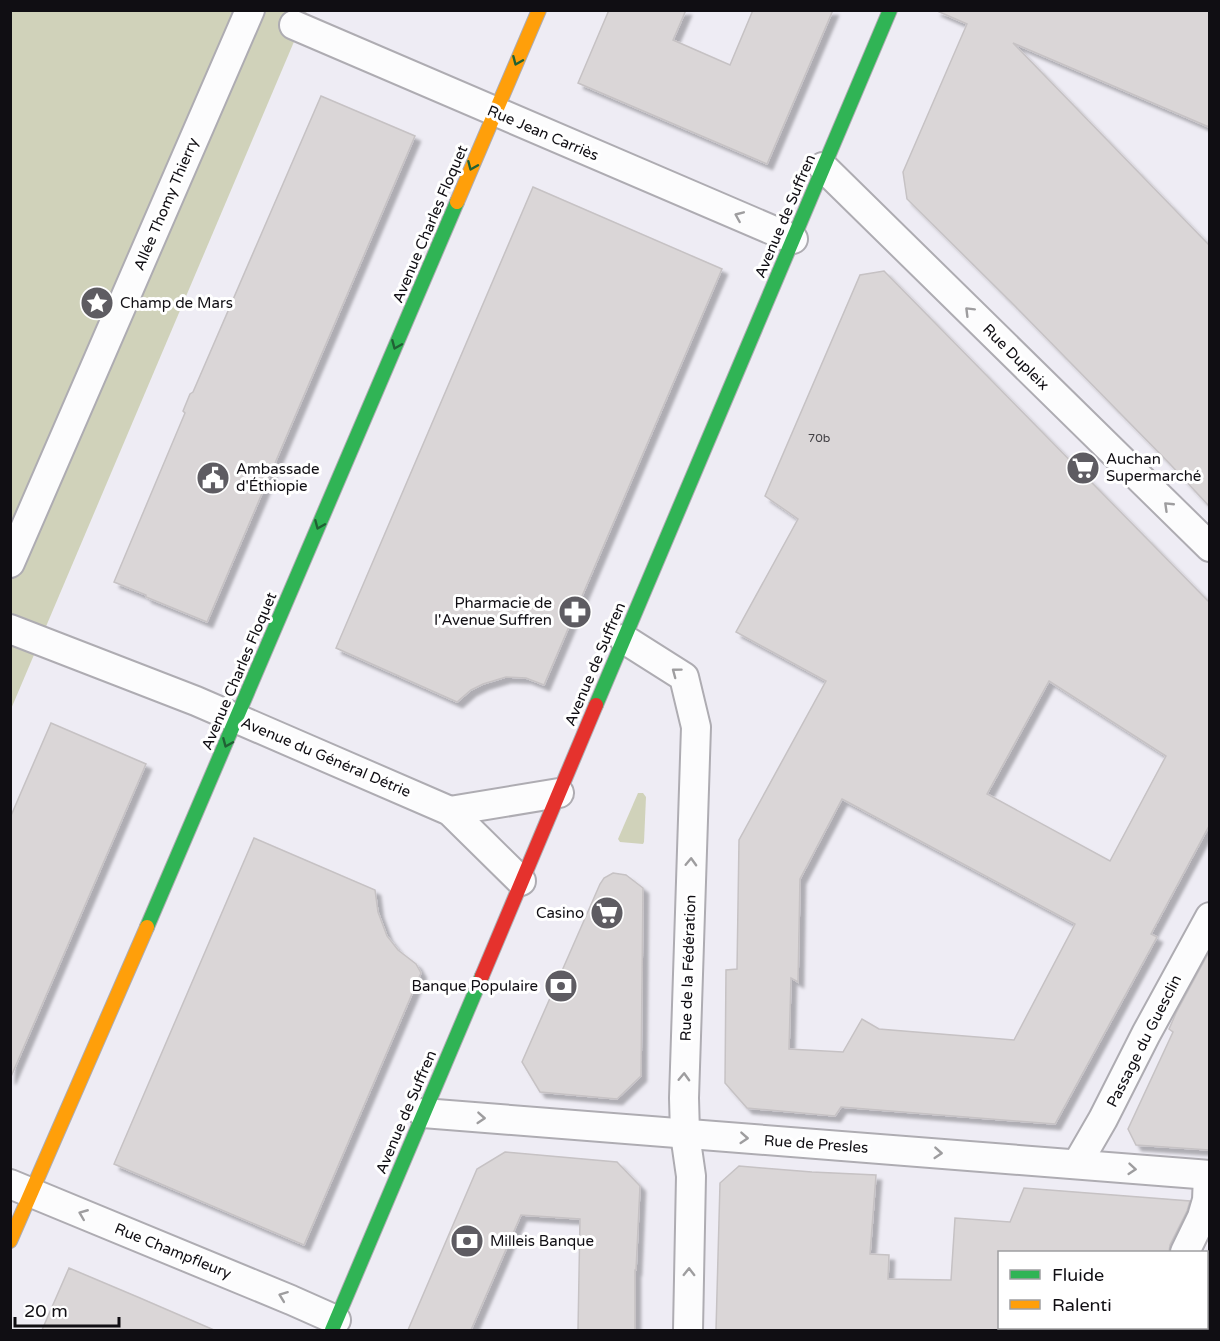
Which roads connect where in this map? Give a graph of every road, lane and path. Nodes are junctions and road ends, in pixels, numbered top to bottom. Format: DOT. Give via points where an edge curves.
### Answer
graph roads {
  1 [pos="250,10"];
  2 [pos="539,10"];
  3 [pos="890,10"];
  4 [pos="294,25"];
  5 [pos="495,112"];
  6 [pos="823,167"];
  7 [pos="793,239"];
  8 [pos="1209,548"];
  9 [pos="10,562"];
  10 [pos="22,634"];
  11 [pos="624,639"];
  12 [pos="237,719"];
  13 [pos="559,793"];
  14 [pos="490,804"];
  15 [pos="450,811"];
  16 [pos="477,837"];
  17 [pos="521,881"];
  18 [pos="1209,917"];
  19 [pos="423,1113"];
  20 [pos="685,1134"];
  21 [pos="1077,1164"];
  22 [pos="1209,1175"];
  23 [pos="21,1188"];
  24 [pos="10,1241"];
  25 [pos="1185,1251"];
  26 [pos="334,1325"];
  27 [pos="688,1330"];
  1 -- 9 [label="street, Allée Thomy Thierry"];
  2 -- 5 [label="main road, Avenue Charles Floquet, one-way"];
  3 -- 6 [label="main road, Avenue de Suffren"];
  4 -- 5 [label="street, Rue Jean Carriès"];
  7 -- 5 [label="street, Rue Jean Carriès, one-way"];
  5 -- 12 [label="main road, Avenue Charles Floquet, one-way"];
  6 -- 7 [label="main road, Avenue de Suffren"];
  8 -- 6 [label="street, Rue Dupleix, one-way"];
  7 -- 11 [label="main road, Avenue de Suffren"];
  10 -- 12 [label="street, Avenue du Général Détrie"];
  11 -- 13 [label="main road, Avenue de Suffren"];
  20 -- 11 [label="street, Rue de la Fédération, one-way" via="696,727 684,677"];
  12 -- 15 [label="street, Avenue du Général Détrie"];
  12 -- 23 [label="main road, Avenue Charles Floquet, one-way"];
  13 -- 14 [label="street"];
  13 -- 17 [label="main road, Avenue de Suffren"];
  14 -- 15 [label="street"];
  14 -- 16 [label="street"];
  15 -- 16 [label="street, Avenue du Général Détrie"];
  16 -- 17 [label="street, Avenue du Général Détrie"];
  17 -- 19 [label="main road, Avenue de Suffren"];
  18 -- 21 [label="street, Passage du Guesclin"];
  19 -- 20 [label="street, Rue de Presles, one-way"];
  19 -- 26 [label="main road, Avenue de Suffren"];
  20 -- 21 [label="street, Rue de Presles, one-way"];
  27 -- 20 [label="street, Rue de la Fédération, one-way" via="691,1176"];
  21 -- 22 [label="street, Rue de Presles, one-way"];
  22 -- 25 [label="street" via="1207,1200"];
  23 -- 24 [label="main road, Avenue Charles Floquet"];
  26 -- 23 [label="street, Rue Champfleury, one-way" via="291,1300"];
}
